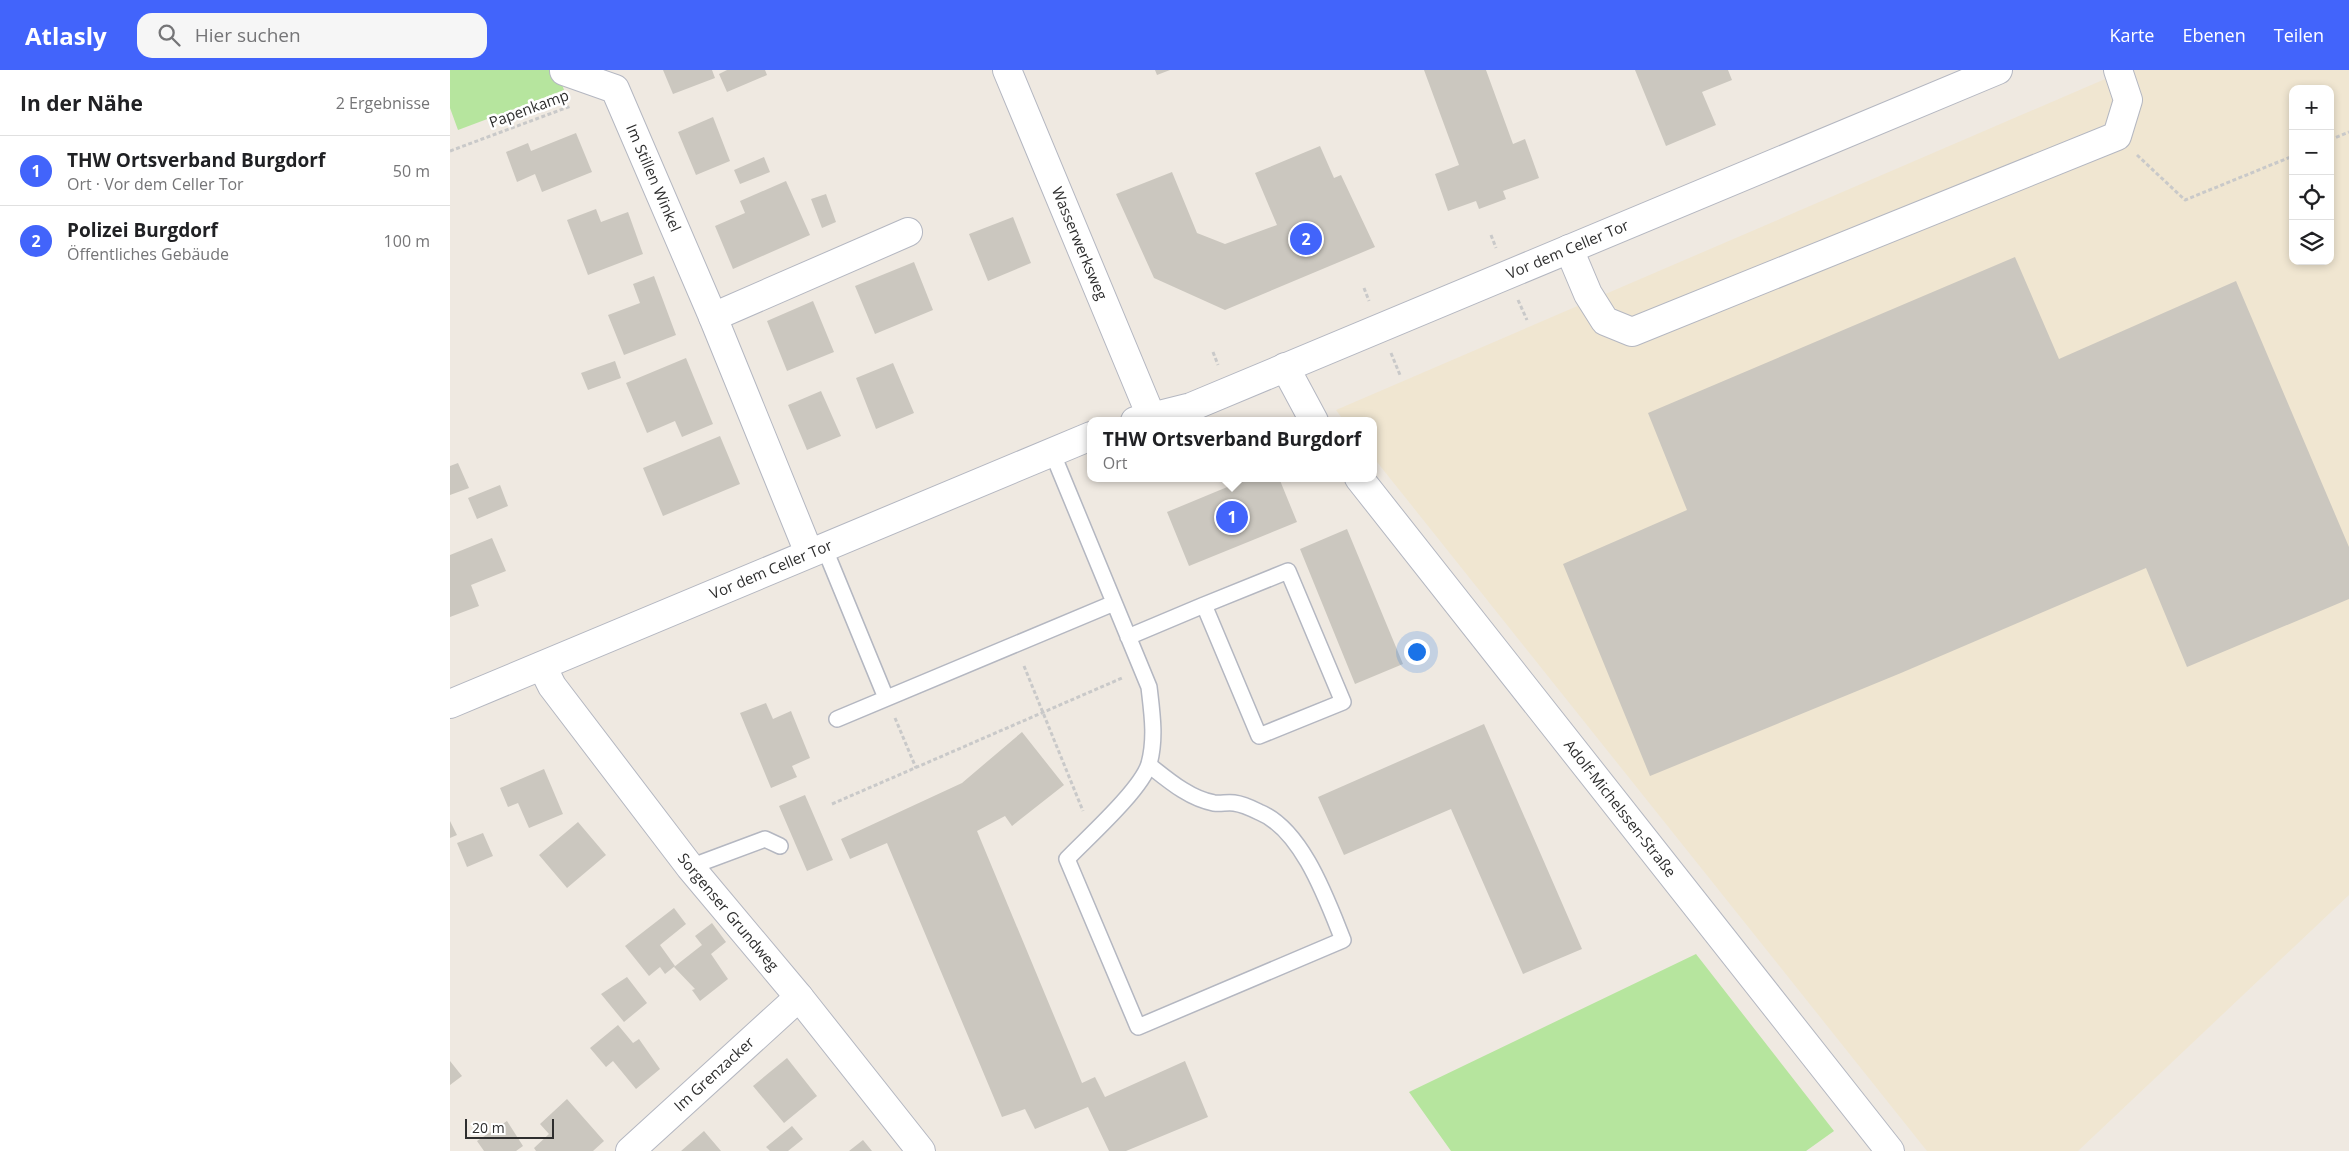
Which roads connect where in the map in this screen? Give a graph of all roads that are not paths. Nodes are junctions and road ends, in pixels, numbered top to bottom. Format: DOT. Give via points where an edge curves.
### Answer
graph roads {
  1 [pos="1007,70"];
  2 [pos="1998,70"];
  3 [pos="2118,70"];
  4 [pos="564,71"];
  5 [pos="1963,77"];
  6 [pos="908,232"];
  7 [pos="1569,249"];
  8 [pos="713,317"];
  9 [pos="1285,367"];
  10 [pos="1142,417"];
  11 [pos="1151,417"];
  12 [pos="1312,417"];
  13 [pos="1087,438"];
  14 [pos="1052,452"];
  15 [pos="1362,482"];
  16 [pos="817,550"];
  17 [pos="1114,603"];
  18 [pos="1204,605"];
  19 [pos="1128,637"];
  20 [pos="542,666"];
  21 [pos="886,698"];
  22 [pos="450,704"];
  23 [pos="837,718"];
  24 [pos="1149,765"];
  25 [pos="780,846"];
  26 [pos="690,868"];
  27 [pos="799,997"];
  28 [pos="1878,1147"];
  29 [pos="630,1151"];
  30 [pos="922,1151"];
  1 -- 10 [label="street, Wasserwerksweg"];
  2 -- 5 [label="street, Vor dem Celler Tor"];
  3 -- 7 [label="street" via="2128,100 2117,136 1632,332 1605,320 1588,294"];
  4 -- 8 [label="street, Im Stillen Winkel" via="615,89"];
  5 -- 7 [label="street, Vor dem Celler Tor"];
  6 -- 8 [label="street"];
  7 -- 9 [label="street, Vor dem Celler Tor"];
  8 -- 16 [label="street, Im Stillen Winkel"];
  9 -- 11 [label="street, Vor dem Celler Tor" via="1191,407"];
  9 -- 12 [label="street"];
  13 -- 14 [label="street, Vor dem Celler Tor"];
  14 -- 16 [label="street, Vor dem Celler Tor"];
  14 -- 17 [label="lane"];
  15 -- 28 [label="street, Adolf-Michelssen-Straße"];
  16 -- 20 [label="street, Vor dem Celler Tor"];
  16 -- 21 [label="lane"];
  17 -- 19 [label="lane"];
  17 -- 21 [label="lane"];
  18 -- 18 [label="lane" via="1288,570 1343,702 1259,736"];
  18 -- 19 [label="lane"];
  19 -- 24 [label="lane" via="1149,687 1154,728"];
  20 -- 22 [label="street, Vor dem Celler Tor"];
  20 -- 26 [label="street, Sorgenser Grundweg" via="552,686"];
  21 -- 23 [label="lane"];
  24 -- 24 [label="lane" via="1130,794 1067,859 1138,1027 1343,940 1311,865 1283,829 1261,812 1194,796"];
  25 -- 26 [label="lane" via="765,839"];
  26 -- 27 [label="street, Sorgenser Grundweg"];
  27 -- 29 [label="street, Im Grenzacker"];
  27 -- 30 [label="street, Sorgenser Grundweg"];
}
